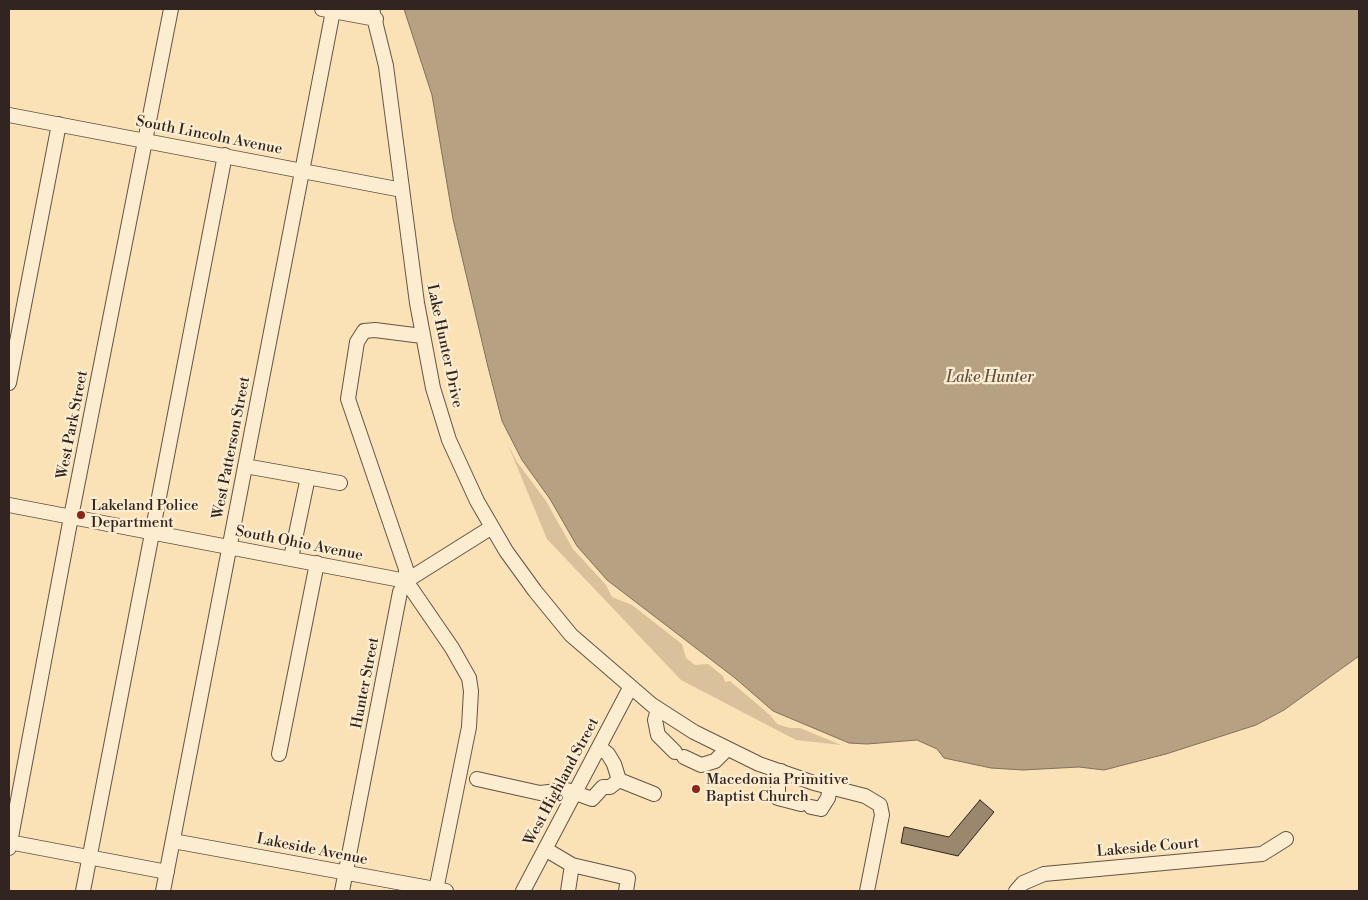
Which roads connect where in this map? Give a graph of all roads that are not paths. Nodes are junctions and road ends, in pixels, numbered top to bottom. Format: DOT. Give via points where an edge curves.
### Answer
graph roads {
  1 [pos="171,9"];
  2 [pos="328,10"];
  3 [pos="374,14"];
  4 [pos="9,114"];
  5 [pos="59,124"];
  6 [pos="145,140"];
  7 [pos="225,155"];
  8 [pos="303,170"];
  9 [pos="402,190"];
  10 [pos="422,336"];
  11 [pos="9,383"];
  12 [pos="245,466"];
  13 [pos="308,477"];
  14 [pos="340,483"];
  15 [pos="9,505"];
  16 [pos="71,516"];
  17 [pos="492,527"];
  18 [pos="154,533"];
  19 [pos="229,547"];
  20 [pos="291,558"];
  21 [pos="317,563"];
  22 [pos="406,581"];
  23 [pos="630,688"];
  24 [pos="658,709"];
  25 [pos="599,747"];
  26 [pos="727,748"];
  27 [pos="279,754"];
  28 [pos="781,771"];
  29 [pos="477,779"];
  30 [pos="620,780"];
  31 [pos="830,787"];
  32 [pos="574,793"];
  33 [pos="654,794"];
  34 [pos="173,840"];
  35 [pos="1286,840"];
  36 [pos="9,844"];
  37 [pos="545,849"];
  38 [pos="90,858"];
  39 [pos="572,865"];
  40 [pos="167,872"];
  41 [pos="346,873"];
  42 [pos="441,890"];
  43 [pos="83,891"];
  44 [pos="164,891"];
  45 [pos="342,891"];
  46 [pos="523,891"];
  47 [pos="568,891"];
  48 [pos="626,891"];
  49 [pos="867,891"];
  50 [pos="1016,891"];
  1 -- 6 [label="street, West Park Street"];
  2 -- 3 [label="street"];
  2 -- 8 [label="street, West Patterson Street"];
  3 -- 9 [label="street, Lake Hunter Drive" via="386,66"];
  4 -- 5 [label="street, South Lincoln Avenue"];
  5 -- 6 [label="street, South Lincoln Avenue"];
  5 -- 11 [label="street"];
  6 -- 7 [label="street, South Lincoln Avenue"];
  6 -- 16 [label="street, West Park Street"];
  7 -- 8 [label="street, South Lincoln Avenue"];
  7 -- 18 [label="street"];
  8 -- 9 [label="street, South Lincoln Avenue"];
  8 -- 12 [label="street, West Patterson Street"];
  9 -- 10 [label="street, Lake Hunter Drive"];
  10 -- 17 [label="street, Lake Hunter Drive" via="449,440"];
  10 -- 22 [label="street" via="364,331 358,342 348,390 351,409 406,569"];
  12 -- 13 [label="street"];
  12 -- 19 [label="street, West Patterson Street"];
  13 -- 14 [label="street"];
  13 -- 20 [label="street"];
  15 -- 16 [label="street, South Ohio Avenue"];
  16 -- 18 [label="street, South Ohio Avenue"];
  16 -- 36 [label="street, West Park Street"];
  17 -- 22 [label="street"];
  17 -- 23 [label="street, Lake Hunter Drive" via="535,592 572,635"];
  18 -- 19 [label="street, South Ohio Avenue"];
  18 -- 38 [label="street"];
  19 -- 20 [label="street, South Ohio Avenue"];
  19 -- 34 [label="street, West Patterson Street"];
  20 -- 21 [label="street, South Ohio Avenue"];
  21 -- 22 [label="street, South Ohio Avenue"];
  21 -- 27 [label="street"];
  22 -- 41 [label="street, Hunter Street" via="400,592"];
  22 -- 42 [label="street" via="452,648 469,678 471,692 469,727"];
  23 -- 24 [label="street, Lake Hunter Drive"];
  23 -- 25 [label="street, West Highland Street"];
  24 -- 26 [label="street, Lake Hunter Drive"];
  24 -- 26 [label="street" via="655,720 658,735 680,754 701,765 715,761"];
  25 -- 30 [label="street" via="608,754"];
  25 -- 32 [label="street, West Highland Street"];
  26 -- 28 [label="street, Lake Hunter Drive"];
  28 -- 31 [label="street, Lake Hunter Drive"];
  28 -- 31 [label="street" via="778,798 821,809"];
  29 -- 32 [label="street" via="540,793 559,790"];
  30 -- 32 [label="street" via="610,787 602,786 592,800"];
  30 -- 33 [label="street"];
  31 -- 49 [label="street, Lake Hunter Drive" via="874,800 880,805 882,815"];
  32 -- 37 [label="street, West Highland Street"];
  34 -- 40 [label="street, West Patterson Street"];
  34 -- 41 [label="street, Lakeside Avenue"];
  35 -- 50 [label="street, Lakeside Court" via="1262,854 1044,874 1023,883"];
  36 -- 38 [label="street"];
  37 -- 39 [label="street"];
  37 -- 46 [label="street, West Highland Street"];
  38 -- 40 [label="street"];
  38 -- 43 [label="street"];
  39 -- 47 [label="street"];
  39 -- 48 [label="street" via="628,878"];
  40 -- 44 [label="street, West Patterson Street"];
  41 -- 42 [label="street, Lakeside Avenue"];
  41 -- 45 [label="street, Hunter Street"];
}
